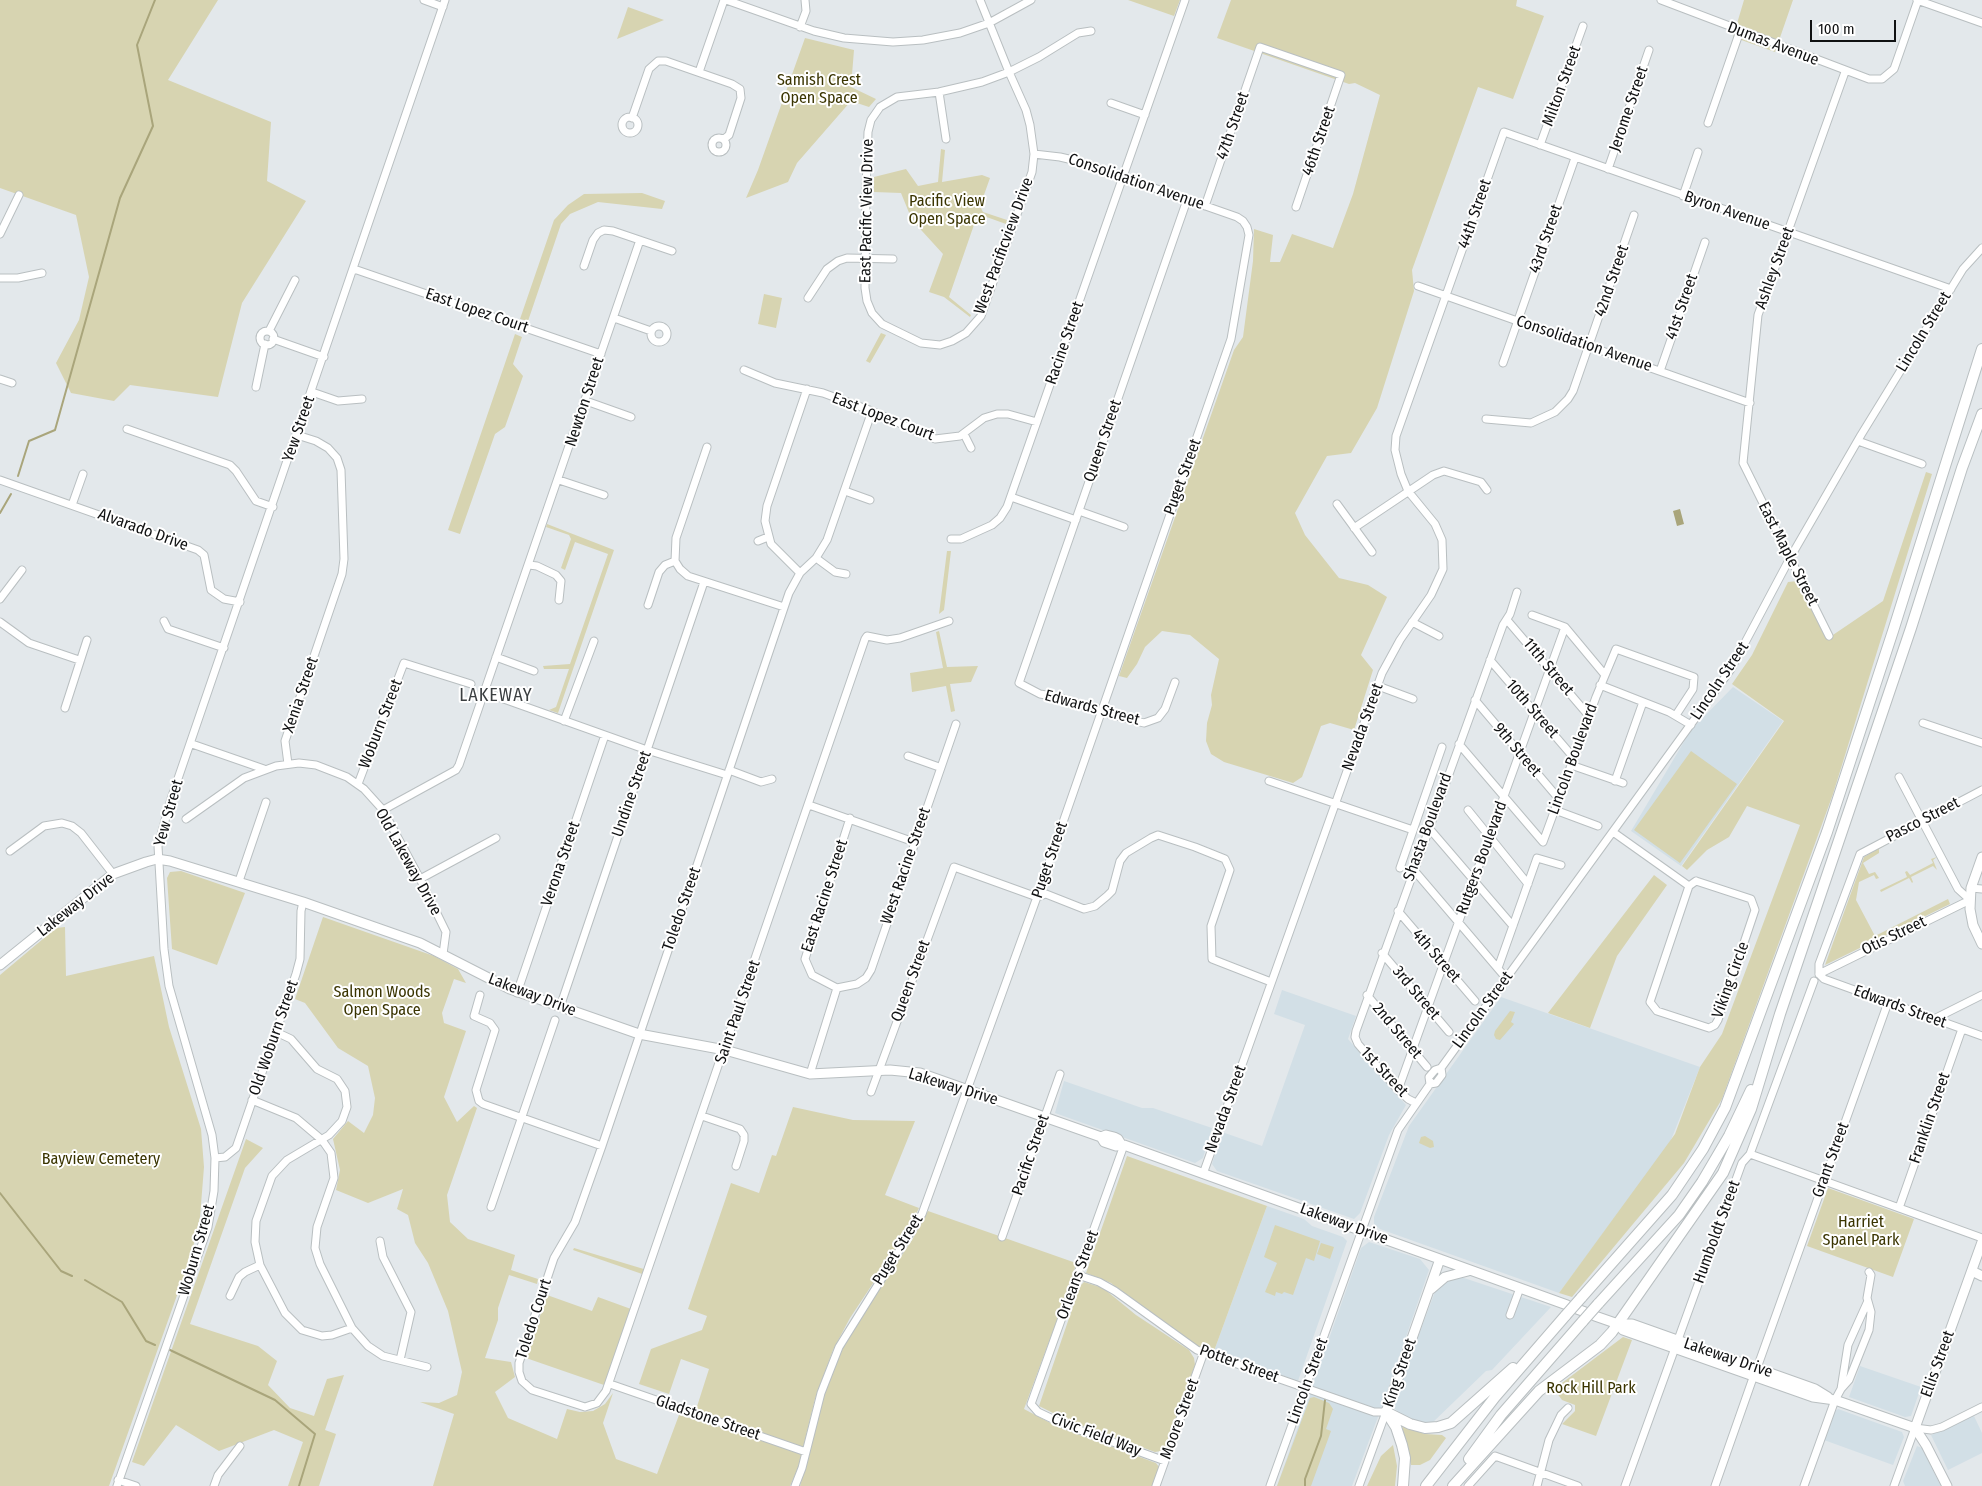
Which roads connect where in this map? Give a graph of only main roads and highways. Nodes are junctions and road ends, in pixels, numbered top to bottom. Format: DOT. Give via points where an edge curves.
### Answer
graph roads {
  1 [pos="1982,349"];
  2 [pos="1982,370"];
  3 [pos="1982,414"];
  4 [pos="1982,423"];
  5 [pos="1956,432"];
  6 [pos="1962,468"];
  7 [pos="1982,857"];
  8 [pos="1982,944"];
  9 [pos="0,965"];
  10 [pos="1780,1014"];
  11 [pos="1982,1242"];
  12 [pos="1440,1259"];
  13 [pos="1471,1271"];
  14 [pos="1972,1271"];
  15 [pos="1982,1276"];
  16 [pos="1427,1295"];
  17 [pos="1566,1310"];
  18 [pos="1595,1316"];
  19 [pos="1618,1324"];
  20 [pos="1542,1342"];
  21 [pos="1676,1344"];
  22 [pos="1756,1372"];
  23 [pos="1386,1412"];
  24 [pos="1915,1428"];
  25 [pos="1403,1486"];
  26 [pos="1426,1486"];
  27 [pos="1451,1486"];
  28 [pos="1947,1486"];
  1 -- 5 [label="highway"];
  2 -- 5 [label="highway"];
  3 -- 6 [label="highway"];
  4 -- 6 [label="highway"];
  5 -- 17 [label="highway, bridge" via="1827,832 1725,1108 1703,1149 1672,1195 1581,1298"];
  6 -- 10 [label="highway"];
  7 -- 8 [label="main road" via="1970,900 1973,925"];
  9 -- 12 [label="main road, Lakeway Drive" via="113,874 157,859 170,861 240,881 420,943 517,992 639,1034 725,1050 810,1074 920,1073 1101,1137 1104,1142 1123,1145"];
  10 -- 19 [label="highway" via="1751,1109 1723,1173"];
  10 -- 27 [label="highway, bridge" via="1730,1136 1679,1215 1598,1304 1582,1314 1501,1415"];
  11 -- 14 [label="main road, Ellis Street"];
  12 -- 13 [label="main road, Lakeway Drive"];
  12 -- 16 [label="main road, King Street"];
  13 -- 16 [label="main road" via="1441,1279"];
  13 -- 17 [label="main road, Lakeway Drive" via="1520,1288"];
  14 -- 15 [label="main road"];
  14 -- 24 [label="main road, Ellis Street"];
  16 -- 23 [label="main road, King Street"];
  17 -- 20 [label="highway"];
  18 -- 19 [label="main road, Lakeway Drive"];
  19 -- 21 [label="main road, Lakeway Drive" via="1628,1323"];
  19 -- 27 [label="highway" via="1600,1344 1539,1391"];
  20 -- 23 [label="highway" via="1450,1423 1418,1427"];
  20 -- 26 [label="highway"];
  21 -- 22 [label="main road, Lakeway Drive"];
  21 -- 22 [label="main road, Lakeway Drive" via="1734,1368"];
  22 -- 24 [label="main road, Lakeway Drive" via="1816,1389 1835,1400"];
  23 -- 25 [label="highway" via="1402,1445"];
  24 -- 28 [label="main road"];
}
